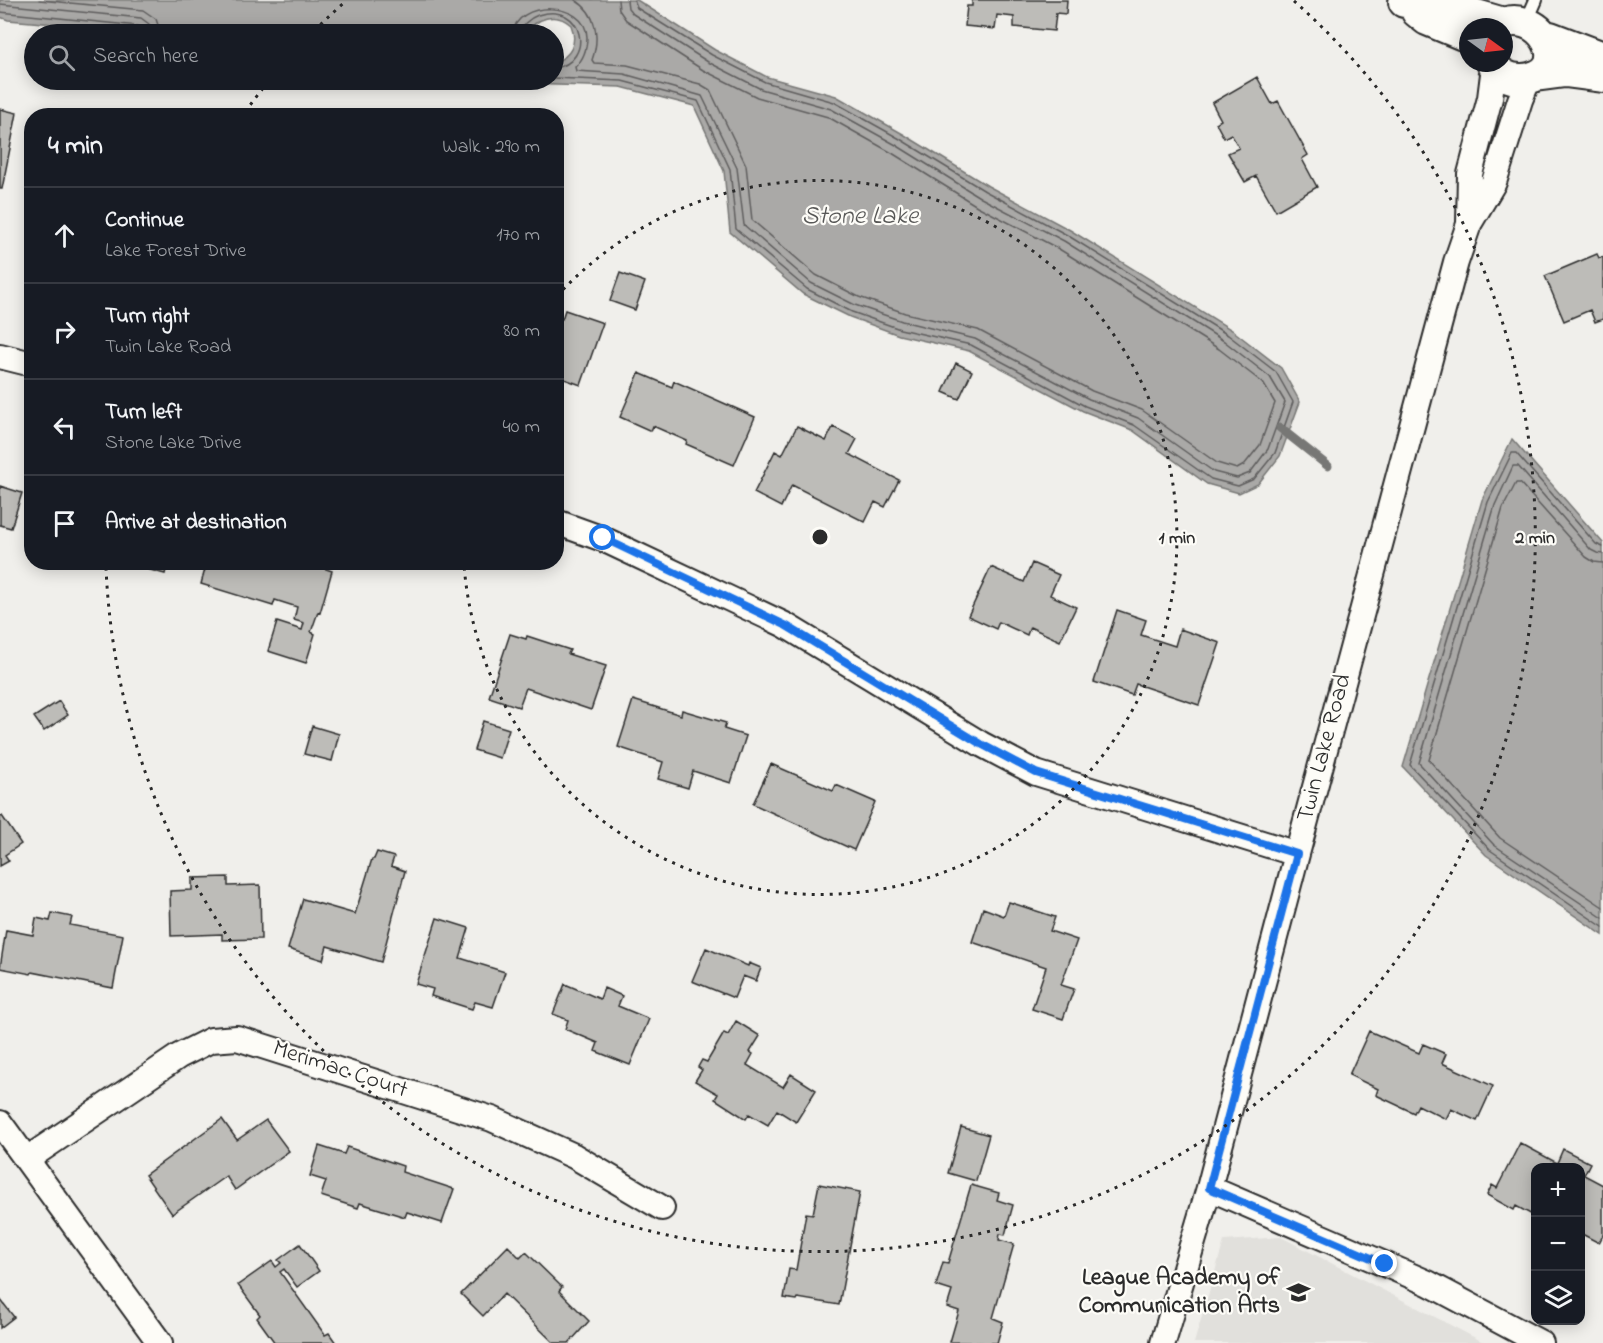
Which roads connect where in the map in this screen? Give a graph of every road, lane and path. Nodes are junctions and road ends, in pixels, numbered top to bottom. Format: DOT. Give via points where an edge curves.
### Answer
graph roads {
  1 [pos="1402,1"];
  2 [pos="1479,18"];
  3 [pos="1507,18"];
  4 [pos="1538,18"];
  5 [pos="1459,33"];
  6 [pos="1603,57"];
  7 [pos="1492,72"];
  8 [pos="1502,72"];
  9 [pos="1532,77"];
  10 [pos="1603,77"];
  11 [pos="1469,224"];
  12 [pos="0,356"];
  13 [pos="24,362"];
  14 [pos="564,525"];
  15 [pos="1297,854"];
  16 [pos="0,1123"];
  17 [pos="27,1159"];
  18 [pos="1209,1188"];
  19 [pos="662,1208"];
  20 [pos="160,1343"];
  21 [pos="1163,1343"];
  22 [pos="1541,1343"];
  1 -- 2 [label="street" via="1431,2"];
  1 -- 5 [label="street" via="1427,20"];
  3 -- 4 [label="street"];
  4 -- 6 [label="street"];
  4 -- 9 [label="street" via="1551,55"];
  7 -- 11 [label="street, Twin Lake Road" via="1490,98 1470,174"];
  8 -- 9 [label="street" via="1509,78"];
  9 -- 10 [label="street" via="1565,72"];
  9 -- 11 [label="street, Twin Lake Road" via="1520,100 1494,182"];
  11 -- 15 [label="street, Twin Lake Road"];
  12 -- 13 [label="street"];
  14 -- 15 [label="street" via="603,538 785,625 1036,773"];
  15 -- 18 [label="street, Twin Lake Road"];
  16 -- 17 [label="street"];
  17 -- 19 [label="street, Merimac Court" via="179,1056 211,1040 237,1038 492,1119 574,1156"];
  17 -- 20 [label="street"];
  18 -- 21 [label="street, Twin Lake Road"];
  18 -- 22 [label="street" via="1428,1283"];
}
